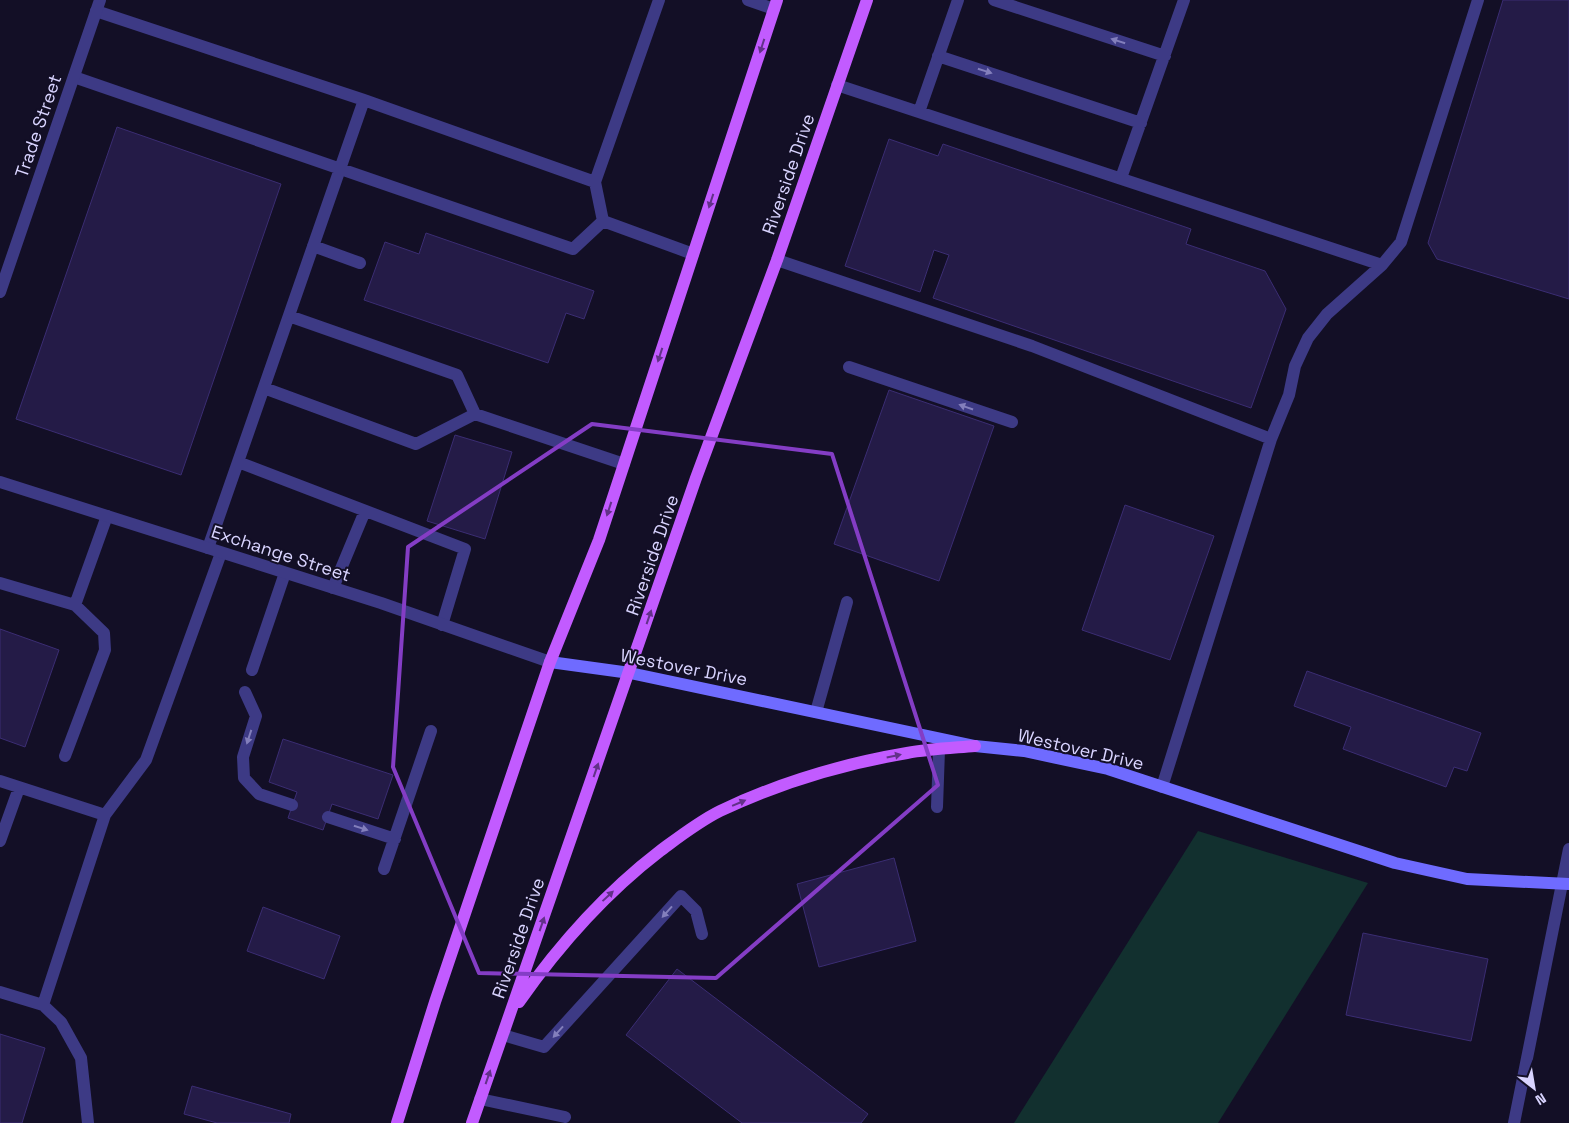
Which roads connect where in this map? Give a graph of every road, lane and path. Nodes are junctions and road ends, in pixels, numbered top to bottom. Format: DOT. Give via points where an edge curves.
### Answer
graph roads {
  1 [pos="659,0"];
  2 [pos="748,0"];
  3 [pos="867,0"];
  4 [pos="958,0"];
  5 [pos="994,0"];
  6 [pos="1184,0"];
  7 [pos="1478,0"];
  8 [pos="776,4"];
  9 [pos="98,6"];
  10 [pos="938,56"];
  11 [pos="1165,56"];
  12 [pos="74,77"];
  13 [pos="837,85"];
  14 [pos="364,100"];
  15 [pos="918,112"];
  16 [pos="1141,122"];
  17 [pos="340,168"];
  18 [pos="1121,178"];
  19 [pos="595,182"];
  20 [pos="603,220"];
  21 [pos="313,246"];
  22 [pos="693,254"];
  23 [pos="777,260"];
  24 [pos="360,263"];
  25 [pos="1382,265"];
  26 [pos="0,292"];
  27 [pos="289,316"];
  28 [pos="849,368"];
  29 [pos="264,388"];
  30 [pos="475,414"];
  31 [pos="1012,422"];
  32 [pos="1271,440"];
  33 [pos="238,462"];
  34 [pos="624,464"];
  35 [pos="0,482"];
  36 [pos="365,511"];
  37 [pos="106,516"];
  38 [pos="208,548"];
  39 [pos="221,553"];
  40 [pos="285,573"];
  41 [pos="0,583"];
  42 [pos="333,588"];
  43 [pos="847,602"];
  44 [pos="75,605"];
  45 [pos="442,625"];
  46 [pos="550,662"];
  47 [pos="252,670"];
  48 [pos="630,673"];
  49 [pos="245,692"];
  50 [pos="816,712"];
  51 [pos="431,731"];
  52 [pos="975,746"];
  53 [pos="939,750"];
  54 [pos="66,756"];
  55 [pos="0,782"];
  56 [pos="1162,787"];
  57 [pos="19,788"];
  58 [pos="292,805"];
  59 [pos="937,807"];
  60 [pos="105,815"];
  61 [pos="328,817"];
  62 [pos="395,839"];
  63 [pos="0,842"];
  64 [pos="1569,849"];
  65 [pos="384,869"];
  66 [pos="1565,884"];
  67 [pos="702,934"];
  68 [pos="0,992"];
  69 [pos="42,1005"];
  70 [pos="510,1015"];
  71 [pos="502,1035"];
  72 [pos="480,1099"];
  73 [pos="564,1117"];
  74 [pos="88,1123"];
  75 [pos="397,1123"];
  76 [pos="472,1123"];
  77 [pos="1514,1123"];
  1 -- 19 [label="street"];
  2 -- 8 [label="street"];
  3 -- 13 [label="main road, Riverside Drive"];
  4 -- 10 [label="street"];
  11 -- 5 [label="street, one-way"];
  6 -- 11 [label="street"];
  7 -- 25 [label="street" via="1401,242"];
  8 -- 22 [label="main road, one-way"];
  9 -- 12 [label="street, Trade Street"];
  9 -- 14 [label="street"];
  10 -- 15 [label="street"];
  10 -- 16 [label="street, one-way"];
  11 -- 16 [label="street"];
  12 -- 17 [label="street"];
  12 -- 26 [label="street, Trade Street"];
  13 -- 15 [label="street"];
  13 -- 23 [label="main road, Riverside Drive"];
  14 -- 17 [label="street"];
  14 -- 19 [label="street"];
  15 -- 18 [label="street"];
  16 -- 18 [label="street"];
  17 -- 20 [label="street" via="573,249"];
  17 -- 21 [label="street"];
  18 -- 25 [label="street"];
  19 -- 20 [label="street"];
  20 -- 22 [label="street"];
  21 -- 24 [label="street"];
  21 -- 27 [label="street"];
  22 -- 34 [label="main road, one-way"];
  23 -- 32 [label="street" via="1032,346"];
  48 -- 23 [label="main road, Riverside Drive, one-way"];
  25 -- 32 [label="street" via="1327,314 1308,338 1295,366 1289,395"];
  27 -- 29 [label="street"];
  27 -- 30 [label="street" via="457,376"];
  31 -- 28 [label="street, one-way"];
  29 -- 30 [label="street" via="416,444"];
  29 -- 33 [label="street"];
  30 -- 34 [label="street"];
  32 -- 56 [label="street"];
  33 -- 36 [label="street"];
  33 -- 38 [label="street"];
  34 -- 46 [label="main road, one-way"];
  35 -- 37 [label="street, Exchange Street"];
  36 -- 42 [label="street"];
  36 -- 45 [label="street" via="465,549"];
  37 -- 38 [label="street, Exchange Street"];
  37 -- 44 [label="street"];
  38 -- 39 [label="street, Exchange Street"];
  39 -- 40 [label="street, Exchange Street"];
  39 -- 60 [label="street" via="146,760"];
  40 -- 42 [label="street, Exchange Street"];
  40 -- 47 [label="street"];
  41 -- 44 [label="street"];
  42 -- 45 [label="street, Exchange Street"];
  43 -- 50 [label="street"];
  44 -- 54 [label="street" via="104,633 105,650"];
  45 -- 46 [label="street, Exchange Street"];
  46 -- 48 [label="main road, Westover Drive"];
  46 -- 75 [label="main road"];
  48 -- 50 [label="main road, Westover Drive"];
  70 -- 48 [label="main road, Riverside Drive, one-way"];
  49 -- 58 [label="street, one-way" via="256,716 243,757 244,778 259,794"];
  50 -- 52 [label="main road, Westover Drive"];
  51 -- 62 [label="street"];
  52 -- 53 [label="main road"];
  52 -- 56 [label="main road, Westover Drive" via="1024,751 1108,769"];
  53 -- 59 [label="street"];
  70 -- 53 [label="main road, one-way" via="545,964 587,915 634,871 685,832 718,812 780,786 843,766"];
  55 -- 57 [label="street"];
  56 -- 66 [label="main road, Westover Drive" via="1394,863 1467,879"];
  57 -- 60 [label="street"];
  57 -- 63 [label="street"];
  60 -- 69 [label="street"];
  61 -- 62 [label="street, one-way"];
  62 -- 65 [label="street"];
  64 -- 66 [label="street"];
  66 -- 77 [label="street"];
  67 -- 71 [label="street, one-way" via="696,911 682,896 544,1047"];
  68 -- 69 [label="street"];
  69 -- 74 [label="street" via="61,1022 80,1058"];
  70 -- 71 [label="main road, Riverside Drive"];
  72 -- 71 [label="main road, Riverside Drive, one-way"];
  72 -- 73 [label="street"];
  72 -- 76 [label="main road, Riverside Drive"];
}
